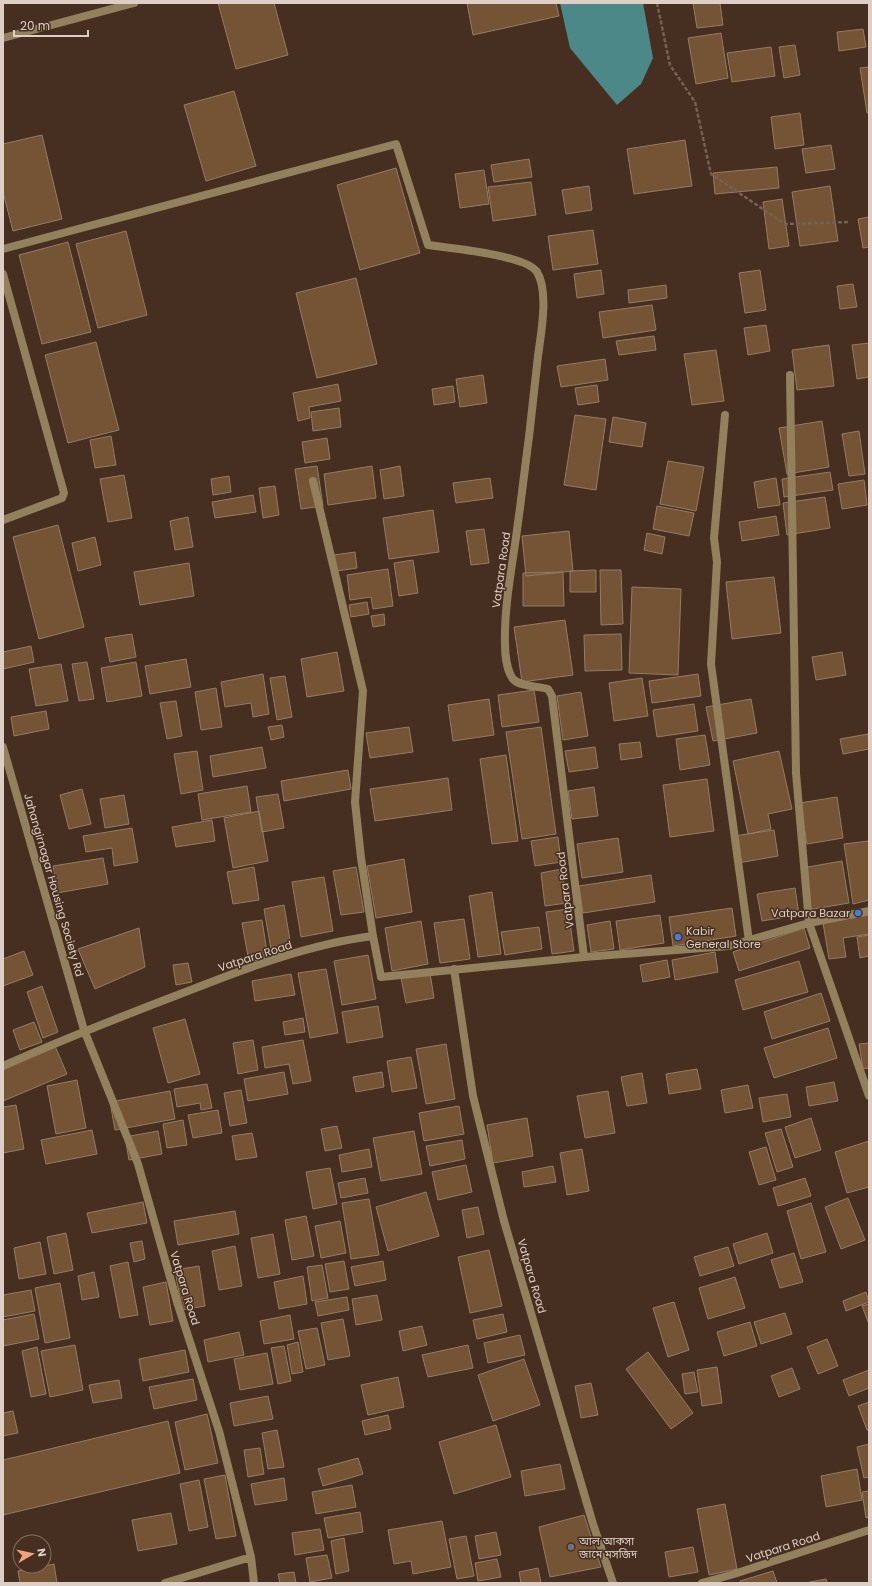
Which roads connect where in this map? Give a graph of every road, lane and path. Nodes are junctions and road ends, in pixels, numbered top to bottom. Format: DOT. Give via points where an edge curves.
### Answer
graph roads {
  1 [pos="134,3"];
  2 [pos="657,3"];
  3 [pos="3,38"];
  4 [pos="848,222"];
  5 [pos="3,249"];
  6 [pos="3,274"];
  7 [pos="790,376"];
  8 [pos="725,415"];
  9 [pos="313,481"];
  10 [pos="3,520"];
  11 [pos="3,746"];
  12 [pos="869,911"];
  13 [pos="809,923"];
  14 [pos="373,936"];
  15 [pos="748,941"];
  16 [pos="584,957"];
  17 [pos="454,969"];
  18 [pos="84,1030"];
  19 [pos="3,1066"];
  20 [pos="869,1096"];
  21 [pos="869,1530"];
  22 [pos="251,1557"];
  23 [pos="165,1583"];
  24 [pos="254,1583"];
  25 [pos="613,1583"];
  26 [pos="702,1583"];
  1 -- 3 [label="street"];
  2 -- 4 [label="path" via="670,65 695,102 711,174 785,224"];
  5 -- 16 [label="street, Vatpara Road" via="396,144 428,246 476,251 528,264 537,272 542,283 542,317 526,464 506,607 506,660 513,679 519,684 548,689 552,696"];
  6 -- 10 [label="street" via="64,493 62,498"];
  7 -- 13 [label="street" via="796,772"];
  8 -- 15 [label="street" via="714,538 717,562 711,664"];
  9 -- 14 [label="street" via="363,690 355,802"];
  11 -- 18 [label="street, Jahangirnagar Housing Society Rd"];
  12 -- 13 [label="street"];
  13 -- 15 [label="street"];
  13 -- 20 [label="street"];
  14 -- 17 [label="street" via="381,976"];
  14 -- 18 [label="street, Vatpara Road" via="347,939 244,969"];
  15 -- 16 [label="street" via="729,946"];
  16 -- 17 [label="street"];
  17 -- 25 [label="street, Vatpara Road" via="473,1096 502,1213 591,1517"];
  18 -- 19 [label="street, Vatpara Road"];
  18 -- 22 [label="street, Vatpara Road" via="138,1164 177,1302 219,1431"];
  21 -- 26 [label="street, Vatpara Road"];
  22 -- 23 [label="street"];
  22 -- 24 [label="street, Vatpara Road"];
}
